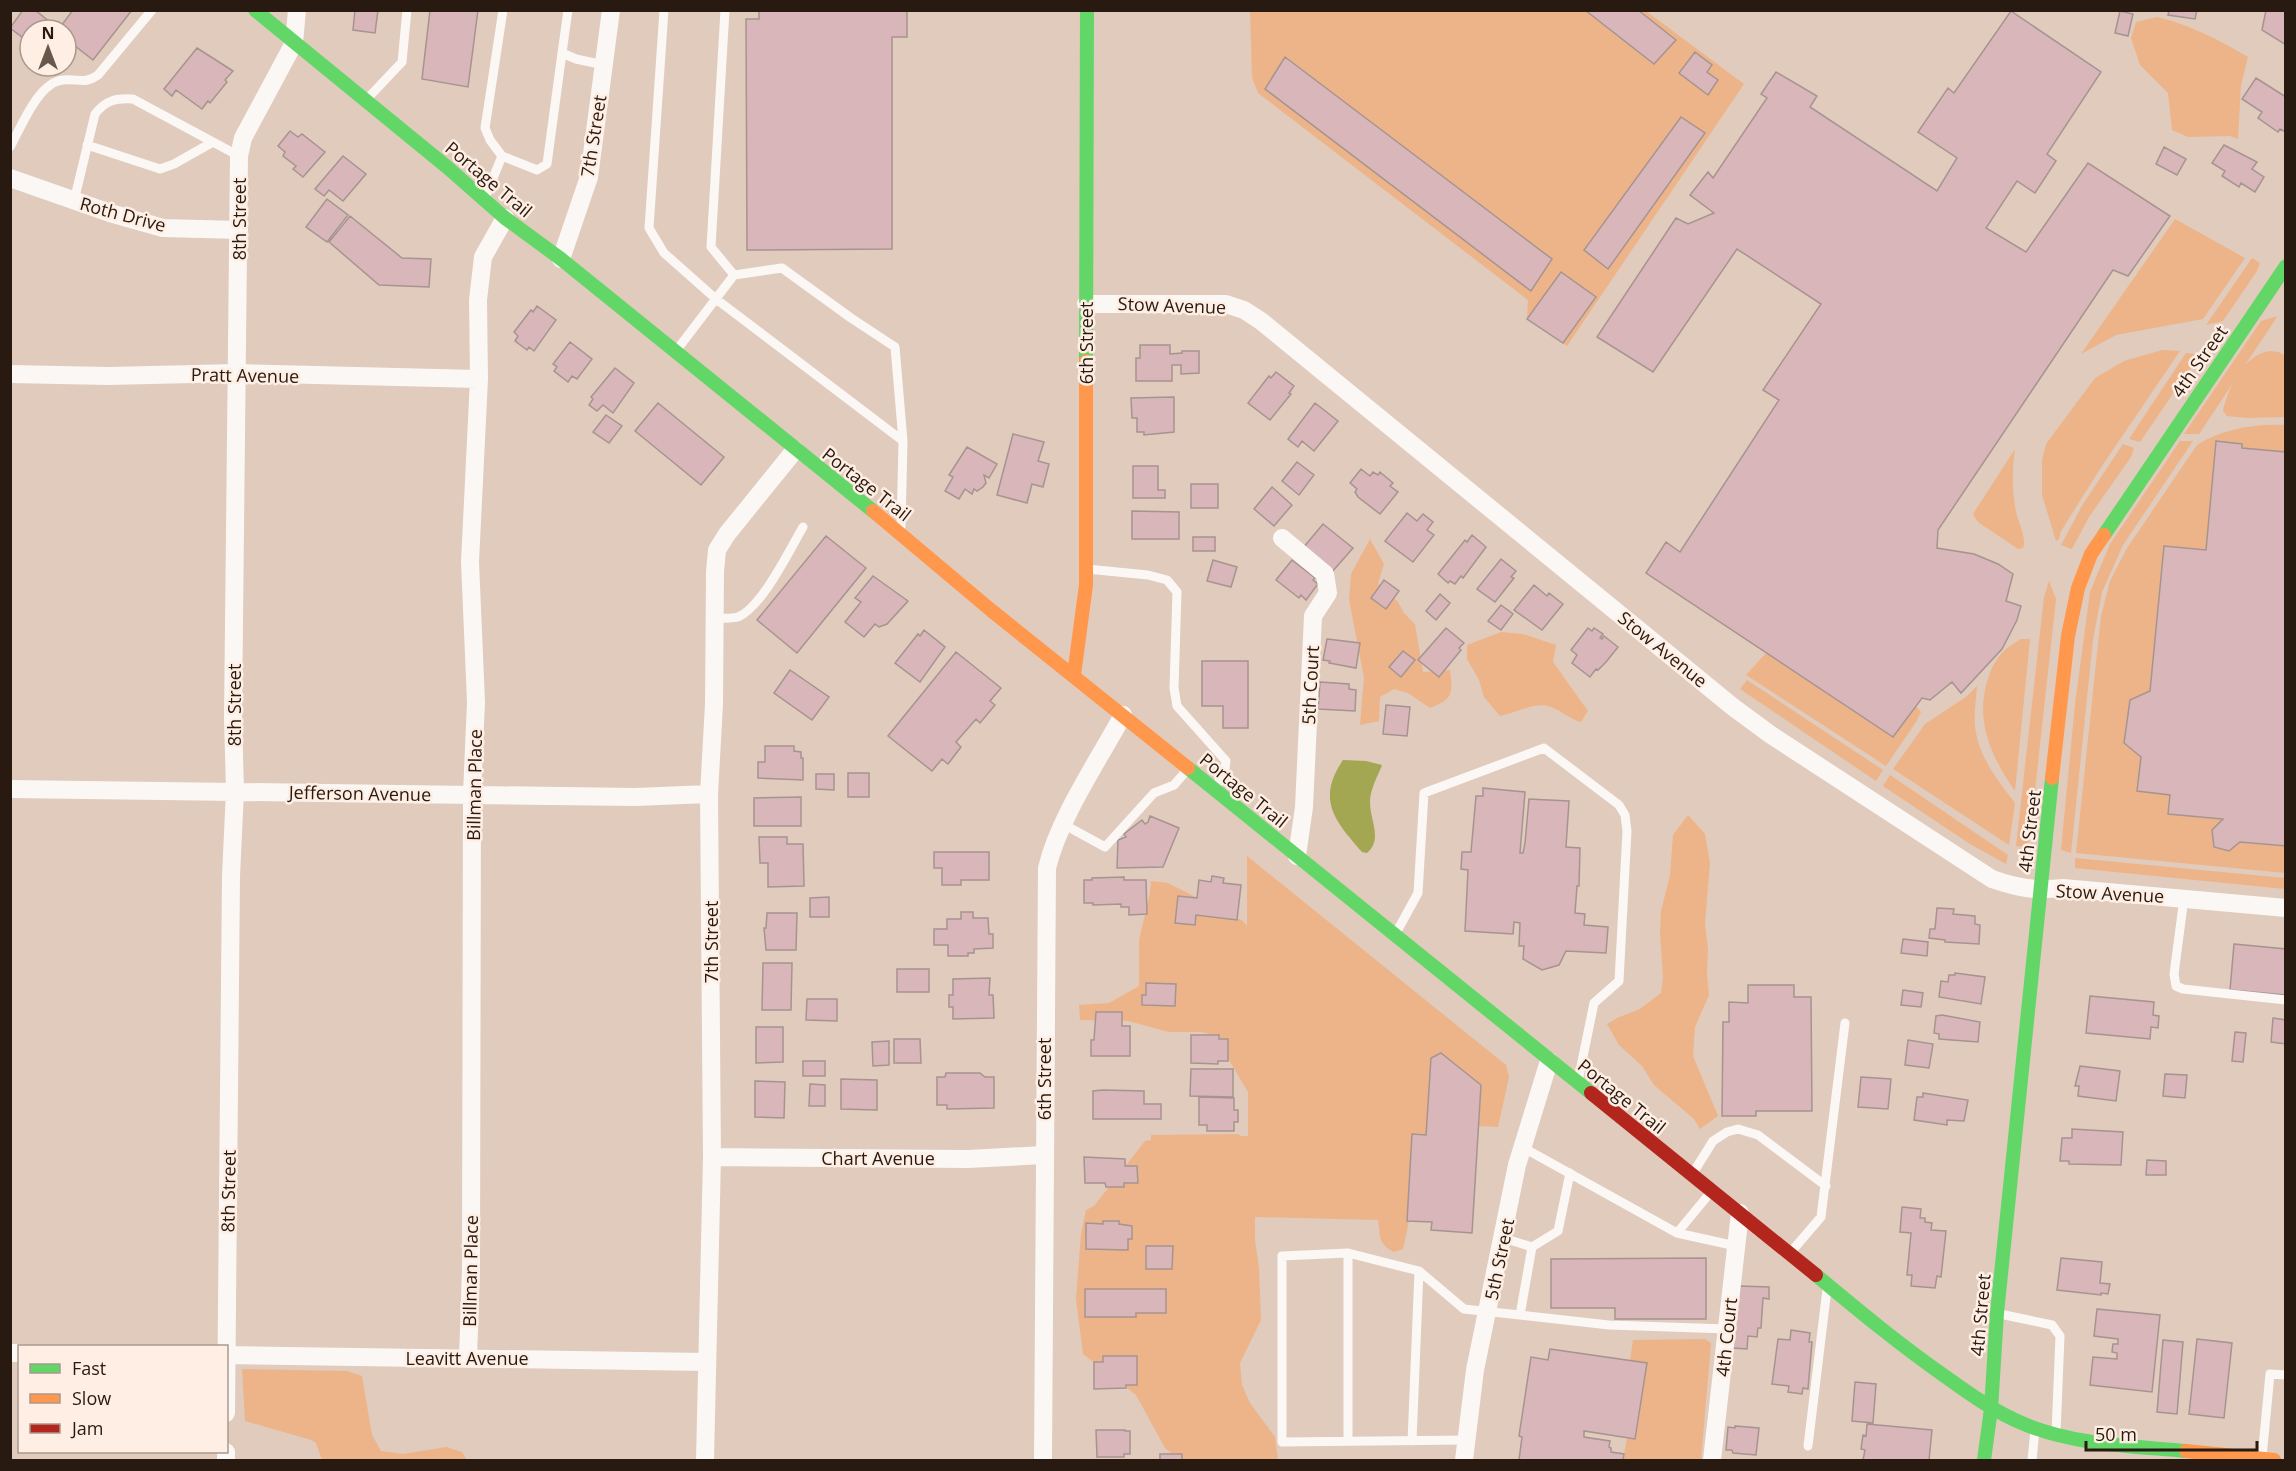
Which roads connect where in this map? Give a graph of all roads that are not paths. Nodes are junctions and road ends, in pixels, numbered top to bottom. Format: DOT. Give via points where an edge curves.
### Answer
graph roads {
  1 [pos="152,10"];
  2 [pos="255,10"];
  3 [pos="297,10"];
  4 [pos="407,10"];
  5 [pos="503,10"];
  6 [pos="568,10"];
  7 [pos="611,10"];
  8 [pos="664,10"];
  9 [pos="725,10"];
  10 [pos="1087,10"];
  11 [pos="294,43"];
  12 [pos="562,53"];
  13 [pos="604,65"];
  14 [pos="366,101"];
  15 [pos="213,142"];
  16 [pos="87,146"];
  17 [pos="10,147"];
  18 [pos="239,156"];
  19 [pos="502,156"];
  20 [pos="10,178"];
  21 [pos="484,200"];
  22 [pos="74,201"];
  23 [pos="505,218"];
  24 [pos="239,230"];
  25 [pos="561,259"];
  26 [pos="2286,266"];
  27 [pos="734,275"];
  28 [pos="716,299"];
  29 [pos="1086,304"];
  30 [pos="675,351"];
  31 [pos="237,373"];
  32 [pos="10,374"];
  33 [pos="478,379"];
  34 [pos="903,441"];
  35 [pos="795,450"];
  36 [pos="803,527"];
  37 [pos="901,533"];
  38 [pos="1282,538"];
  39 [pos="1086,569"];
  40 [pos="714,618"];
  41 [pos="1074,675"];
  42 [pos="1123,716"];
  43 [pos="1189,768"];
  44 [pos="10,789"];
  45 [pos="1215,789"];
  46 [pos="235,791"];
  47 [pos="472,794"];
  48 [pos="709,794"];
  49 [pos="1064,824"];
  50 [pos="1297,856"];
  51 [pos="2040,891"];
  52 [pos="2184,898"];
  53 [pos="2286,908"];
  54 [pos="1395,935"];
  55 [pos="2286,1000"];
  56 [pos="1845,1023"];
  57 [pos="1549,1060"];
  58 [pos="1578,1083"];
  59 [pos="1522,1147"];
  60 [pos="1044,1155"];
  61 [pos="712,1157"];
  62 [pos="1570,1173"];
  63 [pos="1692,1176"];
  64 [pos="1826,1186"];
  65 [pos="1711,1191"];
  66 [pos="1740,1213"];
  67 [pos="1677,1233"];
  68 [pos="1503,1238"];
  69 [pos="1736,1246"];
  70 [pos="1532,1247"];
  71 [pos="1348,1253"];
  72 [pos="1789,1254"];
  73 [pos="1419,1271"];
  74 [pos="1828,1284"];
  75 [pos="1488,1312"];
  76 [pos="1997,1313"];
  77 [pos="1520,1315"];
  78 [pos="1727,1329"];
  79 [pos="227,1345"];
  80 [pos="228,1355"];
  81 [pos="468,1358"];
  82 [pos="707,1362"];
  83 [pos="2286,1375"];
  84 [pos="1991,1409"];
  85 [pos="2035,1428"];
  86 [pos="2056,1435"];
  87 [pos="1466,1440"];
  88 [pos="1348,1441"];
  89 [pos="1412,1441"];
  90 [pos="1809,1446"];
  91 [pos="2137,1454"];
  92 [pos="2268,1460"];
  93 [pos="705,1461"];
  94 [pos="1043,1461"];
  95 [pos="1464,1461"];
  96 [pos="1712,1461"];
  97 [pos="1984,1461"];
  98 [pos="2032,1461"];
  1 -- 17 [label="lane" via="98,75 88,81 62,80 48,85"];
  2 -- 11 [label="main road, Portage Trail"];
  3 -- 11 [label="street, 8th Street"];
  4 -- 14 [label="lane" via="402,62"];
  5 -- 19 [label="lane" via="485,128"];
  6 -- 12 [label="lane"];
  7 -- 13 [label="street, 7th Street"];
  8 -- 28 [label="lane" via="649,228 664,253"];
  9 -- 27 [label="lane" via="711,247"];
  10 -- 29 [label="main road, 6th Street"];
  11 -- 14 [label="main road, Portage Trail"];
  11 -- 18 [label="street, 8th Street" via="243,138"];
  12 -- 13 [label="lane"];
  12 -- 19 [label="lane" via="547,164 537,170"];
  13 -- 25 [label="street, 7th Street" via="589,177"];
  14 -- 21 [label="main road, Portage Trail"];
  15 -- 16 [label="lane" via="160,169"];
  15 -- 16 [label="lane" via="133,99 117,98 103,104 95,114"];
  15 -- 18 [label="lane"];
  16 -- 22 [label="lane"];
  18 -- 24 [label="street, 8th Street"];
  19 -- 21 [label="lane"];
  20 -- 22 [label="street, Roth Drive"];
  21 -- 23 [label="main road, Portage Trail"];
  22 -- 24 [label="street, Roth Drive" via="163,228"];
  23 -- 25 [label="main road, Portage Trail"];
  23 -- 33 [label="street, Billman Place" via="483,257 478,300"];
  24 -- 31 [label="street, 8th Street"];
  25 -- 30 [label="main road, Portage Trail"];
  26 -- 51 [label="main road, 4th Street" via="2091,554 2078,588 2068,636"];
  27 -- 28 [label="lane"];
  27 -- 34 [label="lane" via="782,268 895,347"];
  28 -- 30 [label="lane"];
  28 -- 34 [label="lane"];
  29 -- 39 [label="main road, 6th Street"];
  29 -- 51 [label="street, Stow Avenue" via="1226,304 1262,321 1771,735 1973,869 2010,885"];
  30 -- 35 [label="main road, Portage Trail"];
  31 -- 32 [label="street, Pratt Avenue"];
  31 -- 33 [label="street, Pratt Avenue"];
  31 -- 46 [label="street, 8th Street"];
  33 -- 47 [label="street, Billman Place" via="470,562 476,702"];
  34 -- 37 [label="lane"];
  35 -- 37 [label="main road, Portage Trail"];
  35 -- 40 [label="street, 7th Street" via="717,550"];
  36 -- 40 [label="lane" via="750,610 736,618"];
  37 -- 41 [label="main road, Portage Trail"];
  38 -- 50 [label="street, 5th Court" via="1325,574 1328,593 1313,616 1304,807"];
  39 -- 41 [label="main road, 6th Street"];
  39 -- 45 [label="lane" via="1148,575 1167,580 1177,592 1177,706 1226,761"];
  40 -- 48 [label="street, 7th Street"];
  41 -- 42 [label="main road, Portage Trail"];
  42 -- 43 [label="main road, Portage Trail"];
  42 -- 49 [label="street, 6th Street"];
  43 -- 45 [label="main road, Portage Trail"];
  43 -- 49 [label="lane" via="1173,785 1154,793 1105,847"];
  44 -- 46 [label="street, Jefferson Avenue"];
  45 -- 50 [label="main road, Portage Trail"];
  46 -- 47 [label="street, Jefferson Avenue"];
  46 -- 79 [label="street, 8th Street"];
  47 -- 48 [label="street, Jefferson Avenue"];
  47 -- 81 [label="street, Billman Place"];
  48 -- 61 [label="street, 7th Street"];
  49 -- 60 [label="street, 6th Street" via="1051,850 1045,886"];
  50 -- 54 [label="main road, Portage Trail"];
  51 -- 52 [label="street, Stow Avenue" via="2063,888"];
  51 -- 76 [label="main road, 4th Street"];
  52 -- 53 [label="street, Stow Avenue"];
  52 -- 55 [label="lane" via="2174,974 2176,986 2183,990"];
  54 -- 57 [label="main road, Portage Trail"];
  54 -- 58 [label="lane" via="1418,893 1424,793 1544,748 1619,805 1627,831 1619,981 1594,1003"];
  56 -- 64 [label="lane"];
  57 -- 58 [label="main road, Portage Trail"];
  57 -- 59 [label="street, 5th Street"];
  58 -- 63 [label="main road, Portage Trail"];
  59 -- 62 [label="lane"];
  59 -- 68 [label="street, 5th Street"];
  60 -- 61 [label="street, Chart Avenue" via="968,1159"];
  60 -- 94 [label="street, 6th Street"];
  61 -- 82 [label="street, 7th Street"];
  62 -- 67 [label="lane"];
  62 -- 70 [label="lane" via="1558,1231"];
  63 -- 64 [label="lane" via="1713,1141 1738,1129 1758,1136"];
  63 -- 65 [label="main road, Portage Trail"];
  64 -- 72 [label="lane" via="1821,1217"];
  65 -- 66 [label="main road, Portage Trail"];
  65 -- 67 [label="lane"];
  66 -- 69 [label="street, 4th Court"];
  66 -- 72 [label="main road, Portage Trail"];
  67 -- 69 [label="lane"];
  68 -- 70 [label="lane"];
  68 -- 75 [label="street, 5th Street"];
  69 -- 78 [label="street, 4th Court"];
  70 -- 77 [label="lane"];
  71 -- 73 [label="lane"];
  71 -- 88 [label="lane"];
  71 -- 88 [label="lane" via="1282,1256 1282,1442"];
  72 -- 74 [label="main road, Portage Trail"];
  73 -- 75 [label="lane" via="1464,1309"];
  73 -- 89 [label="lane"];
  74 -- 84 [label="main road, Portage Trail" via="1906,1349"];
  74 -- 90 [label="lane"];
  75 -- 77 [label="lane"];
  75 -- 87 [label="street, 5th Street"];
  76 -- 84 [label="main road, 4th Street"];
  76 -- 86 [label="lane" via="2052,1325 2060,1336"];
  77 -- 78 [label="lane" via="1609,1325"];
  78 -- 96 [label="street, 4th Court"];
  80 -- 81 [label="street, Leavitt Avenue"];
  81 -- 82 [label="street, Leavitt Avenue"];
  82 -- 93 [label="street, 7th Street"];
  83 -- 92 [label="lane" via="2270,1374"];
  84 -- 85 [label="main road, Portage Trail"];
  84 -- 97 [label="main road, 4th Street"];
  85 -- 86 [label="main road, Portage Trail"];
  85 -- 98 [label="lane"];
  86 -- 91 [label="main road, Portage Trail"];
  87 -- 89 [label="lane"];
  87 -- 95 [label="street, 5th Street"];
  88 -- 89 [label="lane"];
  91 -- 92 [label="main road, Portage Trail"];
}
